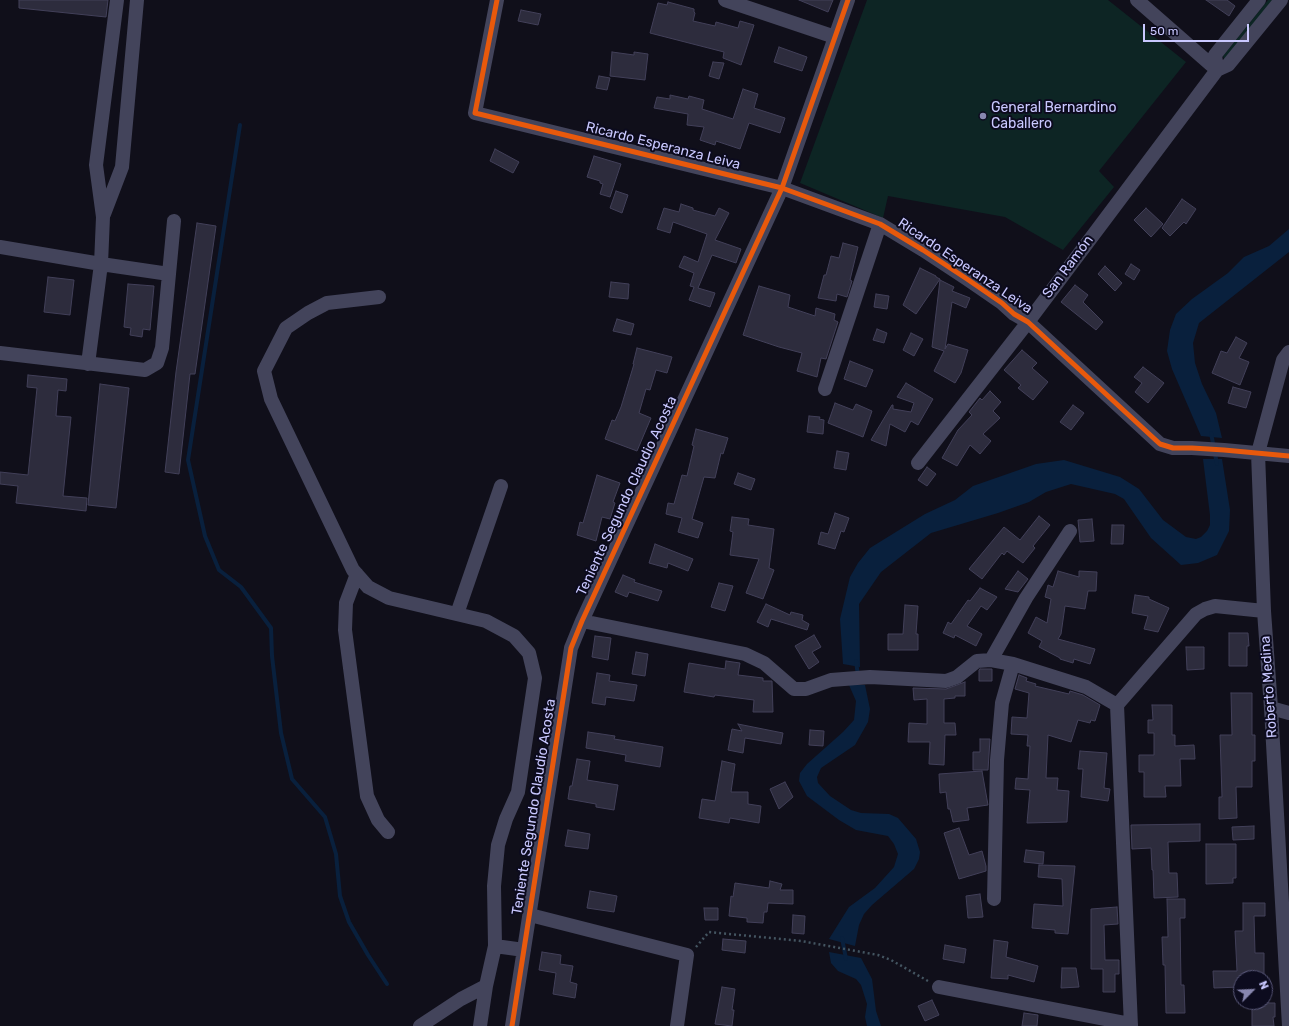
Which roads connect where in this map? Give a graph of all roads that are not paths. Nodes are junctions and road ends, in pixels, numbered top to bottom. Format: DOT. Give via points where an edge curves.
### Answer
graph roads {
  1 [pos="117,0"];
  2 [pos="137,0"];
  3 [pos="497,0"];
  4 [pos="725,0"];
  5 [pos="848,0"];
  6 [pos="1137,0"];
  7 [pos="1259,0"];
  8 [pos="1282,0"];
  9 [pos="835,37"];
  10 [pos="1217,70"];
  11 [pos="782,188"];
  12 [pos="103,217"];
  13 [pos="174,222"];
  14 [pos="880,224"];
  15 [pos="0,247"];
  16 [pos="101,264"];
  17 [pos="169,274"];
  18 [pos="379,297"];
  19 [pos="1028,322"];
  20 [pos="1289,352"];
  21 [pos="0,353"];
  22 [pos="88,364"];
  23 [pos="825,389"];
  24 [pos="1258,453"];
  25 [pos="1289,456"];
  26 [pos="918,463"];
  27 [pos="501,486"];
  28 [pos="1070,531"];
  29 [pos="357,574"];
  30 [pos="1264,611"];
  31 [pos="457,614"];
  32 [pos="582,621"];
  33 [pos="991,660"];
  34 [pos="1013,664"];
  35 [pos="1117,705"];
  36 [pos="1271,708"];
  37 [pos="1289,713"];
  38 [pos="388,832"];
  39 [pos="994,898"];
  40 [pos="530,915"];
  41 [pos="495,946"];
  42 [pos="524,950"];
  43 [pos="486,986"];
  44 [pos="939,987"];
  45 [pos="1131,1025"];
  46 [pos="420,1026"];
  47 [pos="480,1026"];
  48 [pos="512,1026"];
  49 [pos="677,1026"];
  50 [pos="1289,1026"];
  1 -- 12 [label="street" via="96,165"];
  2 -- 12 [label="street" via="122,167"];
  3 -- 11 [label="street, Ricardo Esperanza Leiva" via="475,113"];
  4 -- 9 [label="street"];
  5 -- 9 [label="street, Teniente Segundo Claudio Acosta"];
  6 -- 10 [label="street"];
  7 -- 10 [label="street" via="1215,55"];
  8 -- 10 [label="street, San Ramón" via="1228,65"];
  9 -- 11 [label="street, Teniente Segundo Claudio Acosta"];
  10 -- 19 [label="street, San Ramón"];
  11 -- 14 [label="street, Ricardo Esperanza Leiva"];
  11 -- 32 [label="street, Teniente Segundo Claudio Acosta"];
  12 -- 16 [label="street"];
  13 -- 17 [label="street"];
  14 -- 19 [label="street, Ricardo Esperanza Leiva" via="967,279"];
  14 -- 23 [label="street"];
  15 -- 16 [label="street"];
  16 -- 17 [label="street"];
  16 -- 22 [label="street"];
  17 -- 22 [label="street" via="162,348 156,363 145,370"];
  18 -- 29 [label="street" via="327,303 308,313 286,328 264,371 271,399"];
  19 -- 24 [label="street, Ricardo Esperanza Leiva" via="1160,444 1173,448"];
  19 -- 26 [label="street, San Ramón"];
  20 -- 24 [label="street, Roberto Medina" via="1283,360"];
  21 -- 22 [label="street"];
  24 -- 25 [label="street, Ricardo Esperanza Leiva"];
  24 -- 30 [label="street, Roberto Medina"];
  27 -- 31 [label="street"];
  28 -- 33 [label="street" via="1026,598"];
  29 -- 31 [label="street" via="368,587 389,598"];
  29 -- 38 [label="street" via="346,604 345,630 367,796 378,820"];
  30 -- 35 [label="street" via="1214,606 1196,614"];
  30 -- 36 [label="street, Roberto Medina"];
  31 -- 41 [label="street" via="486,622 514,636 529,653 535,678 518,792 498,845 494,886"];
  32 -- 33 [label="street" via="745,654 764,663 794,689 806,689 831,680 870,677 946,681 957,678 977,661"];
  32 -- 40 [label="street, Teniente Segundo Claudio Acosta" via="571,648"];
  33 -- 34 [label="street"];
  34 -- 35 [label="street" via="1086,687"];
  34 -- 39 [label="street" via="1002,703 998,752"];
  35 -- 45 [label="street"];
  36 -- 37 [label="street"];
  36 -- 50 [label="street, Roberto Medina"];
  40 -- 42 [label="street, Teniente Segundo Claudio Acosta"];
  40 -- 49 [label="street" via="687,955"];
  41 -- 42 [label="street"];
  41 -- 43 [label="street"];
  42 -- 48 [label="street, Teniente Segundo Claudio Acosta"];
  43 -- 46 [label="street"];
  43 -- 47 [label="street"];
  44 -- 45 [label="street"];
}
